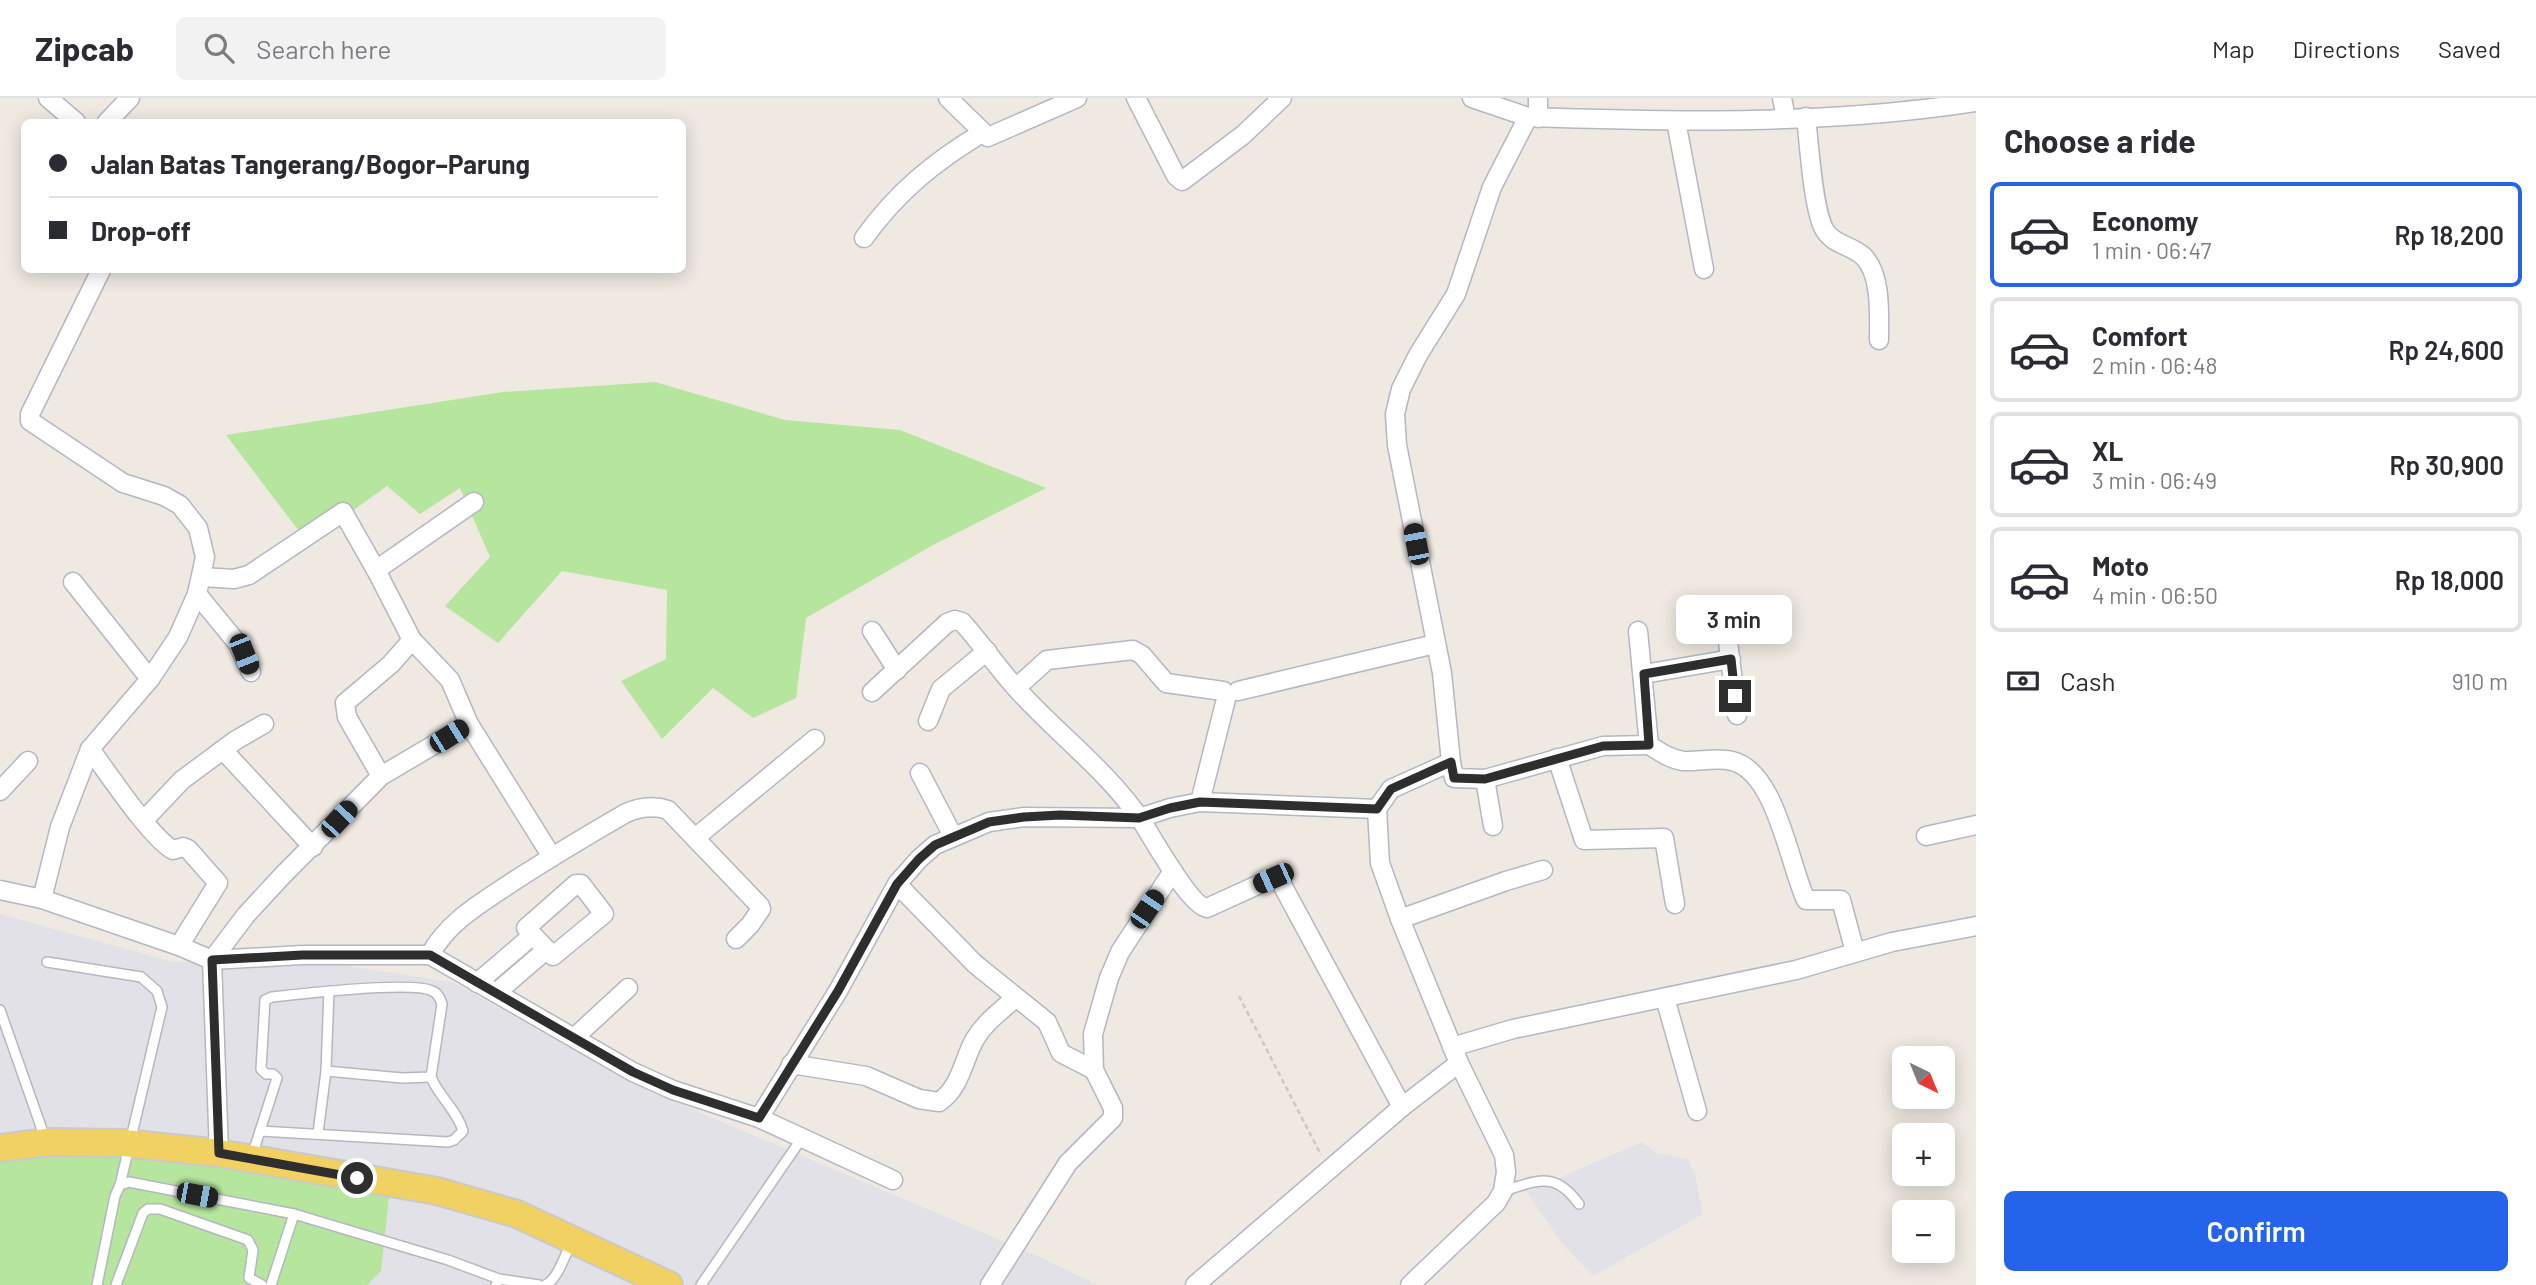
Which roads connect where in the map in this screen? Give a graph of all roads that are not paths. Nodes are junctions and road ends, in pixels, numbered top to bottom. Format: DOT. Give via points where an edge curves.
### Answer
graph roads {
  1 [pos="48,98"];
  2 [pos="130,98"];
  3 [pos="948,98"];
  4 [pos="1077,98"];
  5 [pos="1136,98"];
  6 [pos="1282,98"];
  7 [pos="1472,98"];
  8 [pos="1538,98"];
  9 [pos="1782,98"];
  10 [pos="1976,102"];
  11 [pos="1806,117"];
  12 [pos="1533,118"];
  13 [pos="1786,118"];
  14 [pos="72,119"];
  15 [pos="110,119"];
  16 [pos="1676,121"];
  17 [pos="982,133"];
  18 [pos="864,238"];
  19 [pos="1704,269"];
  20 [pos="100,273"];
  21 [pos="1879,340"];
  22 [pos="474,502"];
  23 [pos="376,569"];
  24 [pos="73,582"];
  25 [pos="199,585"];
  26 [pos="1726,625"];
  27 [pos="872,631"];
  28 [pos="1638,631"];
  29 [pos="412,640"];
  30 [pos="1435,643"];
  31 [pos="987,651"];
  32 [pos="1731,659"];
  33 [pos="897,670"];
  34 [pos="251,672"];
  35 [pos="1644,674"];
  36 [pos="150,679"];
  37 [pos="1016,688"];
  38 [pos="1238,691"];
  39 [pos="872,692"];
  40 [pos="1737,715"];
  41 [pos="928,720"];
  42 [pos="264,724"];
  43 [pos="469,724"];
  44 [pos="815,739"];
  45 [pos="1649,745"];
  46 [pos="90,749"];
  47 [pos="223,750"];
  48 [pos="1557,758"];
  49 [pos="28,761"];
  50 [pos="1451,762"];
  51 [pos="920,773"];
  52 [pos="381,776"];
  53 [pos="1485,779"];
  54 [pos="0,791"];
  55 [pos="1200,802"];
  56 [pos="1377,809"];
  57 [pos="1139,818"];
  58 [pos="144,820"];
  59 [pos="1976,825"];
  60 [pos="1493,826"];
  61 [pos="953,836"];
  62 [pos="1926,836"];
  63 [pos="695,838"];
  64 [pos="313,847"];
  65 [pos="552,857"];
  66 [pos="1543,870"];
  67 [pos="1173,872"];
  68 [pos="897,884"];
  69 [pos="0,890"];
  70 [pos="42,899"];
  71 [pos="1675,904"];
  72 [pos="1400,919"];
  73 [pos="1976,926"];
  74 [pos="533,935"];
  75 [pos="736,939"];
  76 [pos="179,946"];
  77 [pos="546,950"];
  78 [pos="1854,951"];
  79 [pos="430,955"];
  80 [pos="212,960"];
  81 [pos="47,962"];
  82 [pos="477,983"];
  83 [pos="628,988"];
  84 [pos="330,991"];
  85 [pos="496,993"];
  86 [pos="1015,998"];
  87 [pos="1665,998"];
  88 [pos="0,1010"];
  89 [pos="575,1037"];
  90 [pos="1456,1055"];
  91 [pos="791,1063"];
  92 [pos="1094,1070"];
  93 [pos="326,1071"];
  94 [pos="431,1077"];
  95 [pos="1402,1107"];
  96 [pos="1697,1111"];
  97 [pos="759,1118"];
  98 [pos="260,1131"];
  99 [pos="318,1133"];
  100 [pos="802,1138"];
  101 [pos="47,1142"];
  102 [pos="129,1144"];
  103 [pos="0,1148"];
  104 [pos="219,1153"];
  105 [pos="251,1160"];
  106 [pos="892,1180"];
  107 [pos="120,1185"];
  108 [pos="1503,1191"];
  109 [pos="1579,1204"];
  110 [pos="294,1214"];
  111 [pos="572,1240"];
  112 [pos="497,1282"];
  113 [pos="549,1284"];
  114 [pos="96,1285"];
  115 [pos="116,1285"];
  116 [pos="262,1285"];
  117 [pos="271,1285"];
  118 [pos="539,1285"];
  119 [pos="669,1285"];
  120 [pos="701,1285"];
  121 [pos="990,1285"];
  122 [pos="1195,1285"];
  123 [pos="1410,1285"];
  1 -- 14 [label="street"];
  2 -- 15 [label="street"];
  3 -- 17 [label="street"];
  4 -- 17 [label="street" via="988,137"];
  5 -- 6 [label="street" via="1182,180 1243,135"];
  7 -- 12 [label="street"];
  8 -- 12 [label="street"];
  9 -- 13 [label="street"];
  10 -- 11 [label="street" via="1870,115"];
  11 -- 13 [label="street"];
  11 -- 21 [label="street" via="1820,222 1831,239 1868,263 1877,286"];
  12 -- 16 [label="street"];
  12 -- 30 [label="street" via="1492,187 1456,294 1418,355 1395,414"];
  13 -- 16 [label="street"];
  16 -- 19 [label="street"];
  17 -- 18 [label="street" via="918,176"];
  20 -- 25 [label="street" via="30,421 123,483 164,496 187,512 204,545"];
  22 -- 23 [label="street"];
  23 -- 25 [label="street" via="343,512 249,575"];
  23 -- 29 [label="street"];
  24 -- 36 [label="street"];
  25 -- 34 [label="street"];
  25 -- 36 [label="street" via="178,637"];
  26 -- 32 [label="street"];
  27 -- 33 [label="street"];
  28 -- 35 [label="street"];
  29 -- 43 [label="street" via="450,680"];
  29 -- 52 [label="street" via="345,702 347,717"];
  30 -- 38 [label="street"];
  30 -- 50 [label="street"];
  31 -- 33 [label="street" via="955,620"];
  31 -- 37 [label="street"];
  31 -- 41 [label="street" via="942,689"];
  32 -- 35 [label="street"];
  32 -- 40 [label="street"];
  33 -- 39 [label="street"];
  35 -- 45 [label="street"];
  36 -- 46 [label="street"];
  37 -- 55 [label="street" via="1047,660 1133,650 1166,682 1223,691 1226,699"];
  37 -- 57 [label="street" via="1105,776"];
  42 -- 47 [label="street"];
  43 -- 52 [label="street"];
  43 -- 65 [label="street"];
  44 -- 63 [label="street"];
  45 -- 48 [label="street" via="1603,746"];
  45 -- 78 [label="street" via="1684,761 1732,761 1747,767 1774,807 1805,900 1841,900"];
  46 -- 58 [label="street"];
  46 -- 70 [label="street" via="60,827"];
  47 -- 58 [label="street" via="182,780"];
  47 -- 64 [label="street"];
  48 -- 53 [label="street"];
  48 -- 71 [label="street" via="1584,840 1664,838"];
  49 -- 54 [label="street"];
  50 -- 53 [label="street" via="1454,778"];
  50 -- 56 [label="street" via="1391,789"];
  51 -- 61 [label="street"];
  52 -- 64 [label="street"];
  53 -- 60 [label="street"];
  55 -- 56 [label="street"];
  55 -- 57 [label="street"];
  56 -- 72 [label="street" via="1380,863"];
  57 -- 61 [label="street" via="1024,817 989,822"];
  57 -- 67 [label="street"];
  58 -- 76 [label="street" via="171,849 188,849 218,883"];
  59 -- 62 [label="street"];
  61 -- 68 [label="street" via="935,845"];
  63 -- 65 [label="street" via="668,810 642,807"];
  63 -- 75 [label="street" via="761,909"];
  64 -- 80 [label="street" via="246,915"];
  65 -- 79 [label="street" via="454,923"];
  66 -- 72 [label="street"];
  67 -- 92 [label="street" via="1120,952 1109,978 1093,1034"];
  67 -- 95 [label="street" via="1202,908 1273,878 1280,881"];
  68 -- 86 [label="street"];
  68 -- 91 [label="street" via="838,991"];
  69 -- 70 [label="street"];
  70 -- 76 [label="street"];
  72 -- 90 [label="street"];
  73 -- 78 [label="street"];
  74 -- 77 [label="street"];
  74 -- 77 [label="street" via="526,928 581,884 604,914 556,956"];
  74 -- 82 [label="street"];
  76 -- 80 [label="street"];
  77 -- 85 [label="street"];
  78 -- 87 [label="street" via="1796,970"];
  79 -- 80 [label="street"];
  79 -- 82 [label="street"];
  80 -- 104 [label="street"];
  81 -- 102 [label="lane" via="142,977 157,991 162,1007"];
  82 -- 85 [label="street"];
  83 -- 89 [label="street"];
  84 -- 93 [label="lane"];
  84 -- 94 [label="lane" via="420,987 436,992 442,1004"];
  84 -- 98 [label="lane" via="265,1000 261,1069 277,1079"];
  85 -- 89 [label="street"];
  86 -- 91 [label="street" via="979,1033 958,1080 939,1102 919,1099 866,1076"];
  86 -- 92 [label="street" via="1047,1022 1061,1052"];
  87 -- 90 [label="street" via="1513,1030"];
  87 -- 96 [label="street"];
  88 -- 101 [label="lane"];
  89 -- 97 [label="street" via="673,1090"];
  90 -- 95 [label="street"];
  90 -- 108 [label="street" via="1504,1155"];
  91 -- 97 [label="street"];
  92 -- 121 [label="street" via="1113,1118 1068,1163"];
  93 -- 94 [label="lane"];
  93 -- 99 [label="lane"];
  94 -- 99 [label="lane" via="461,1122 463,1131 454,1140"];
  95 -- 122 [label="street"];
  97 -- 100 [label="street"];
  98 -- 99 [label="lane"];
  98 -- 105 [label="lane"];
  100 -- 106 [label="street"];
  100 -- 120 [label="lane"];
  101 -- 102 [label="main road"];
  101 -- 103 [label="main road"];
  102 -- 104 [label="main road"];
  102 -- 107 [label="lane"];
  104 -- 105 [label="main road"];
  105 -- 111 [label="main road" via="448,1194 517,1214"];
  107 -- 110 [label="lane" via="129,1182"];
  107 -- 114 [label="lane"];
  108 -- 109 [label="lane" via="1549,1180 1560,1184"];
  108 -- 123 [label="street"];
  110 -- 112 [label="lane" via="448,1260"];
  110 -- 117 [label="lane"];
  111 -- 113 [label="lane"];
  111 -- 119 [label="main road"];
  112 -- 118 [label="lane"];
  115 -- 116 [label="lane" via="143,1213 160,1209 248,1240 253,1250 249,1278"];
}
